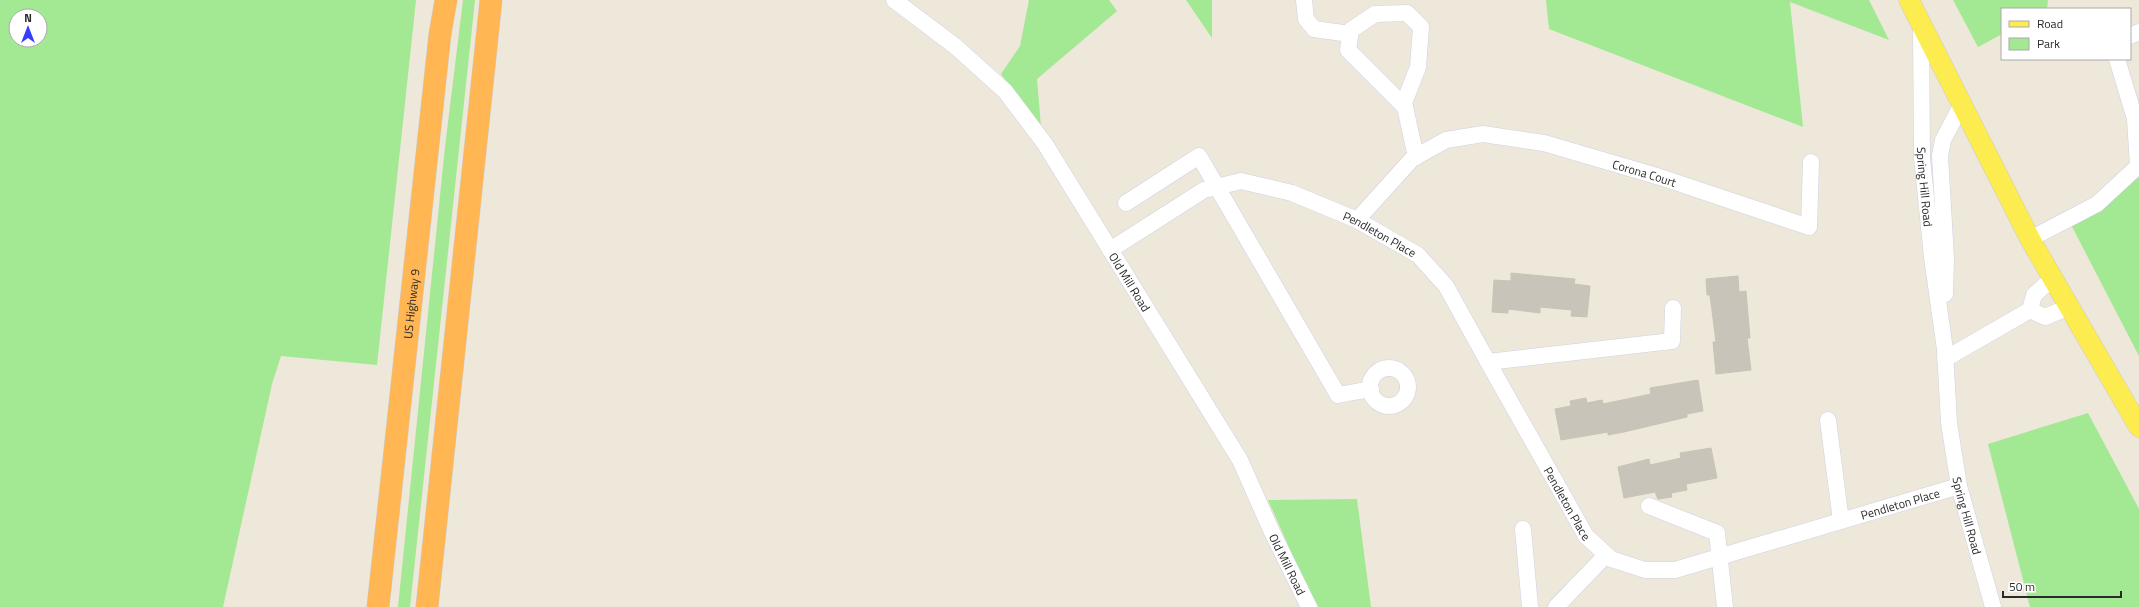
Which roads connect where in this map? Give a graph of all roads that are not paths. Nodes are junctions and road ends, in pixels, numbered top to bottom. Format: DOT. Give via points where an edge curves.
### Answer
graph roads {
  1 [pos="446,0"];
  2 [pos="894,0"];
  3 [pos="1304,0"];
  4 [pos="1910,0"];
  5 [pos="491,6"];
  6 [pos="1921,23"];
  7 [pos="1350,34"];
  8 [pos="2117,60"];
  9 [pos="1962,104"];
  10 [pos="1405,107"];
  11 [pos="1416,157"];
  12 [pos="1811,162"];
  13 [pos="1218,187"];
  14 [pos="1126,203"];
  15 [pos="1357,220"];
  16 [pos="2030,239"];
  17 [pos="1110,250"];
  18 [pos="2053,278"];
  19 [pos="2069,307"];
  20 [pos="1673,308"];
  21 [pos="2030,310"];
  22 [pos="1945,354"];
  23 [pos="1488,362"];
  24 [pos="1371,389"];
  25 [pos="1828,420"];
  26 [pos="2139,427"];
  27 [pos="1959,486"];
  28 [pos="1649,506"];
  29 [pos="1841,521"];
  30 [pos="1523,529"];
  31 [pos="1606,555"];
  32 [pos="1720,557"];
  33 [pos="378,607"];
  34 [pos="427,607"];
  35 [pos="1309,607"];
  36 [pos="1530,607"];
  37 [pos="1556,607"];
  38 [pos="1725,607"];
  39 [pos="1993,607"];
  1 -- 33 [label="highway, US Highway 9" via="440,34"];
  2 -- 17 [label="street, Old Mill Road" via="955,46 1005,91 1045,144"];
  3 -- 7 [label="street" via="1306,19 1314,29"];
  4 -- 6 [label="main road"];
  5 -- 34 [label="highway"];
  6 -- 9 [label="main road"];
  6 -- 22 [label="street, Spring Hill Road" via="1922,158"];
  7 -- 10 [label="street" via="1348,50"];
  7 -- 10 [label="street" via="1351,30 1375,14 1407,13 1421,27 1418,66 1404,103"];
  8 -- 16 [label="street" via="2136,118 2138,166 2097,204"];
  9 -- 16 [label="main road"];
  9 -- 22 [label="street, Spring Hill Road" via="1943,140 1940,156 1946,258"];
  10 -- 11 [label="street"];
  11 -- 12 [label="street, Corona Court" via="1446,140 1483,134 1544,143 1660,176 1809,227"];
  11 -- 15 [label="street, Corona Court"];
  13 -- 14 [label="street" via="1200,156"];
  13 -- 15 [label="street, Pendleton Place" via="1241,182 1292,193"];
  13 -- 17 [label="street, Pendleton Place" via="1204,190"];
  13 -- 24 [label="street" via="1338,395"];
  15 -- 23 [label="street, Pendleton Place" via="1418,255 1446,286"];
  16 -- 18 [label="main road"];
  17 -- 35 [label="street, Old Mill Road" via="1240,460"];
  18 -- 19 [label="main road"];
  18 -- 21 [label="street" via="2034,295"];
  19 -- 21 [label="street" via="2045,317"];
  19 -- 26 [label="main road"];
  20 -- 23 [label="street" via="1672,341"];
  21 -- 22 [label="street"];
  22 -- 27 [label="street, Spring Hill Road" via="1949,423"];
  23 -- 31 [label="street, Pendleton Place" via="1586,536"];
  25 -- 29 [label="street"];
  27 -- 29 [label="street, Pendleton Place"];
  27 -- 39 [label="street, Spring Hill Road"];
  28 -- 32 [label="street" via="1717,533"];
  29 -- 32 [label="street, Pendleton Place"];
  30 -- 36 [label="street"];
  31 -- 32 [label="street, Pendleton Place" via="1644,570 1676,570"];
  31 -- 37 [label="street"];
  32 -- 38 [label="street"];
}
